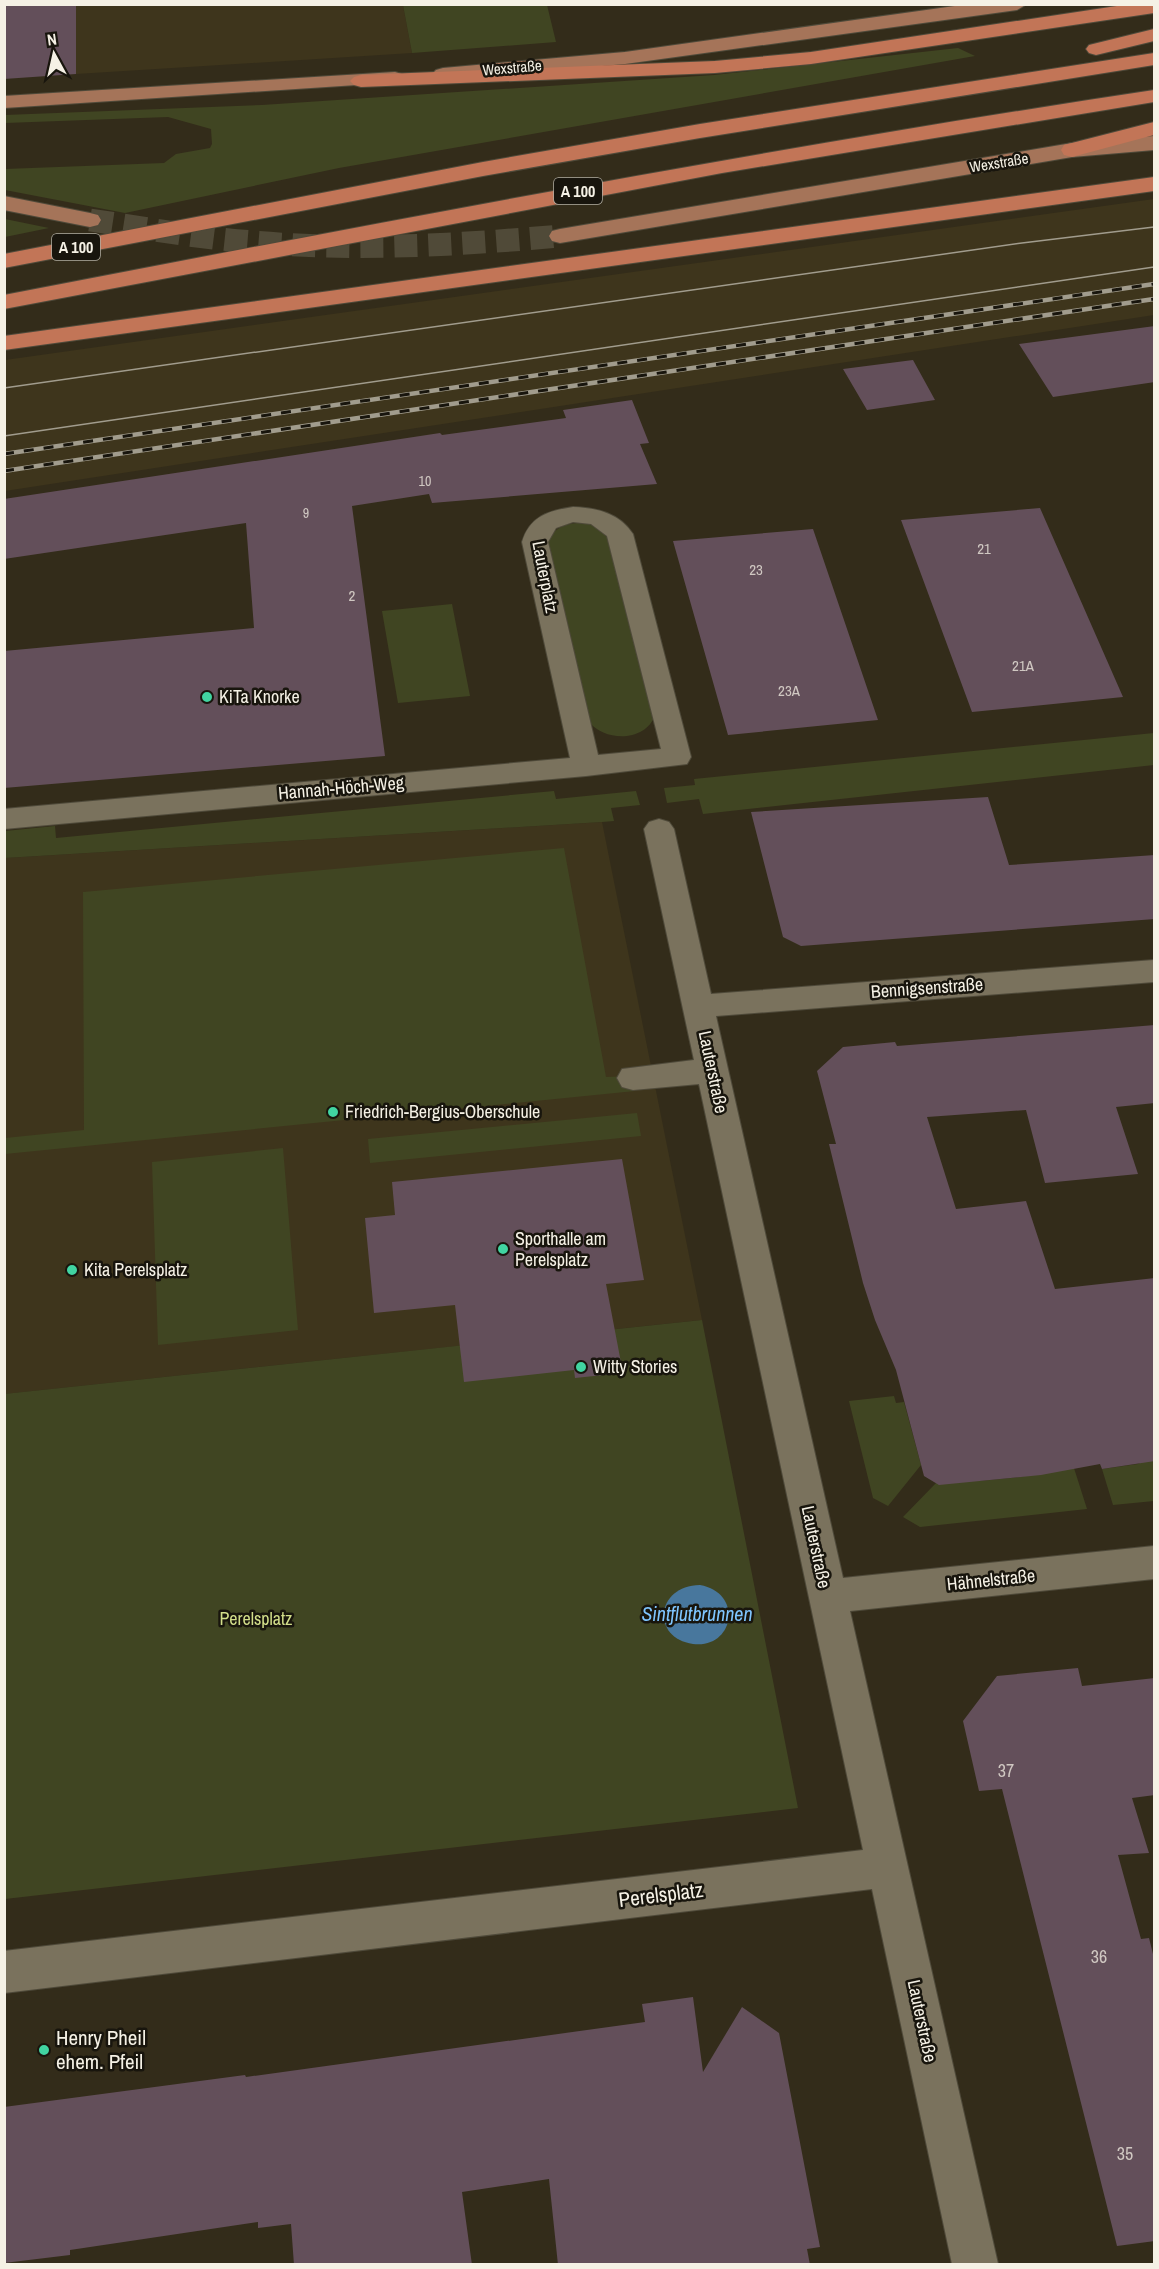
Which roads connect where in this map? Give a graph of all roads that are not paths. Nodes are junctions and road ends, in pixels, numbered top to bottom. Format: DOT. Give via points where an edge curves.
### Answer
graph roads {
  1 [pos="1003,6"];
  2 [pos="1155,7"];
  3 [pos="1155,35"];
  4 [pos="1155,59"];
  5 [pos="361,81"];
  6 [pos="932,93"];
  7 [pos="1155,96"];
  8 [pos="4,102"];
  9 [pos="1155,129"];
  10 [pos="1155,143"];
  11 [pos="1072,150"];
  12 [pos="1155,184"];
  13 [pos="4,203"];
  14 [pos="90,219"];
  15 [pos="560,236"];
  16 [pos="4,261"];
  17 [pos="4,302"];
  18 [pos="4,344"];
  19 [pos="677,757"];
  20 [pos="586,766"];
  21 [pos="4,819"];
  22 [pos="659,829"];
  23 [pos="1155,971"];
  24 [pos="699,1006"];
  25 [pos="713,1070"];
  26 [pos="633,1078"];
  27 [pos="1155,1562"];
  28 [pos="827,1598"];
  29 [pos="888,1867"];
  30 [pos="4,1972"];
  31 [pos="975,2265"];
  1 -- 5 [label="main road, Wexstraße" via="625,58"];
  2 -- 5 [label="highway" via="812,58 736,65"];
  3 -- 6 [label="highway"];
  4 -- 6 [label="highway, A 100"];
  5 -- 8 [label="main road, Wexstraße"];
  6 -- 16 [label="highway, A 100" via="483,169"];
  7 -- 17 [label="highway, A 100" via="949,126 542,198"];
  9 -- 11 [label="highway"];
  10 -- 11 [label="main road, Wexstraße"];
  11 -- 15 [label="main road, Wexstraße"];
  12 -- 18 [label="highway"];
  13 -- 14 [label="main road"];
  19 -- 20 [label="street, Hannah-Höch-Weg"];
  19 -- 20 [label="street, Lauterplatz" via="620,534 604,518 574,514 543,524 535,542"];
  20 -- 21 [label="street, Hannah-Höch-Weg"];
  22 -- 24 [label="street, Lauterstraße"];
  23 -- 24 [label="street, Bennigsenstraße"];
  24 -- 25 [label="street, Lauterstraße"];
  25 -- 26 [label="street"];
  25 -- 28 [label="street, Lauterstraße"];
  27 -- 28 [label="street, Hähnelstraße"];
  28 -- 29 [label="street, Lauterstraße"];
  29 -- 30 [label="street, Perelsplatz"];
  29 -- 31 [label="street, Lauterstraße"];
}
